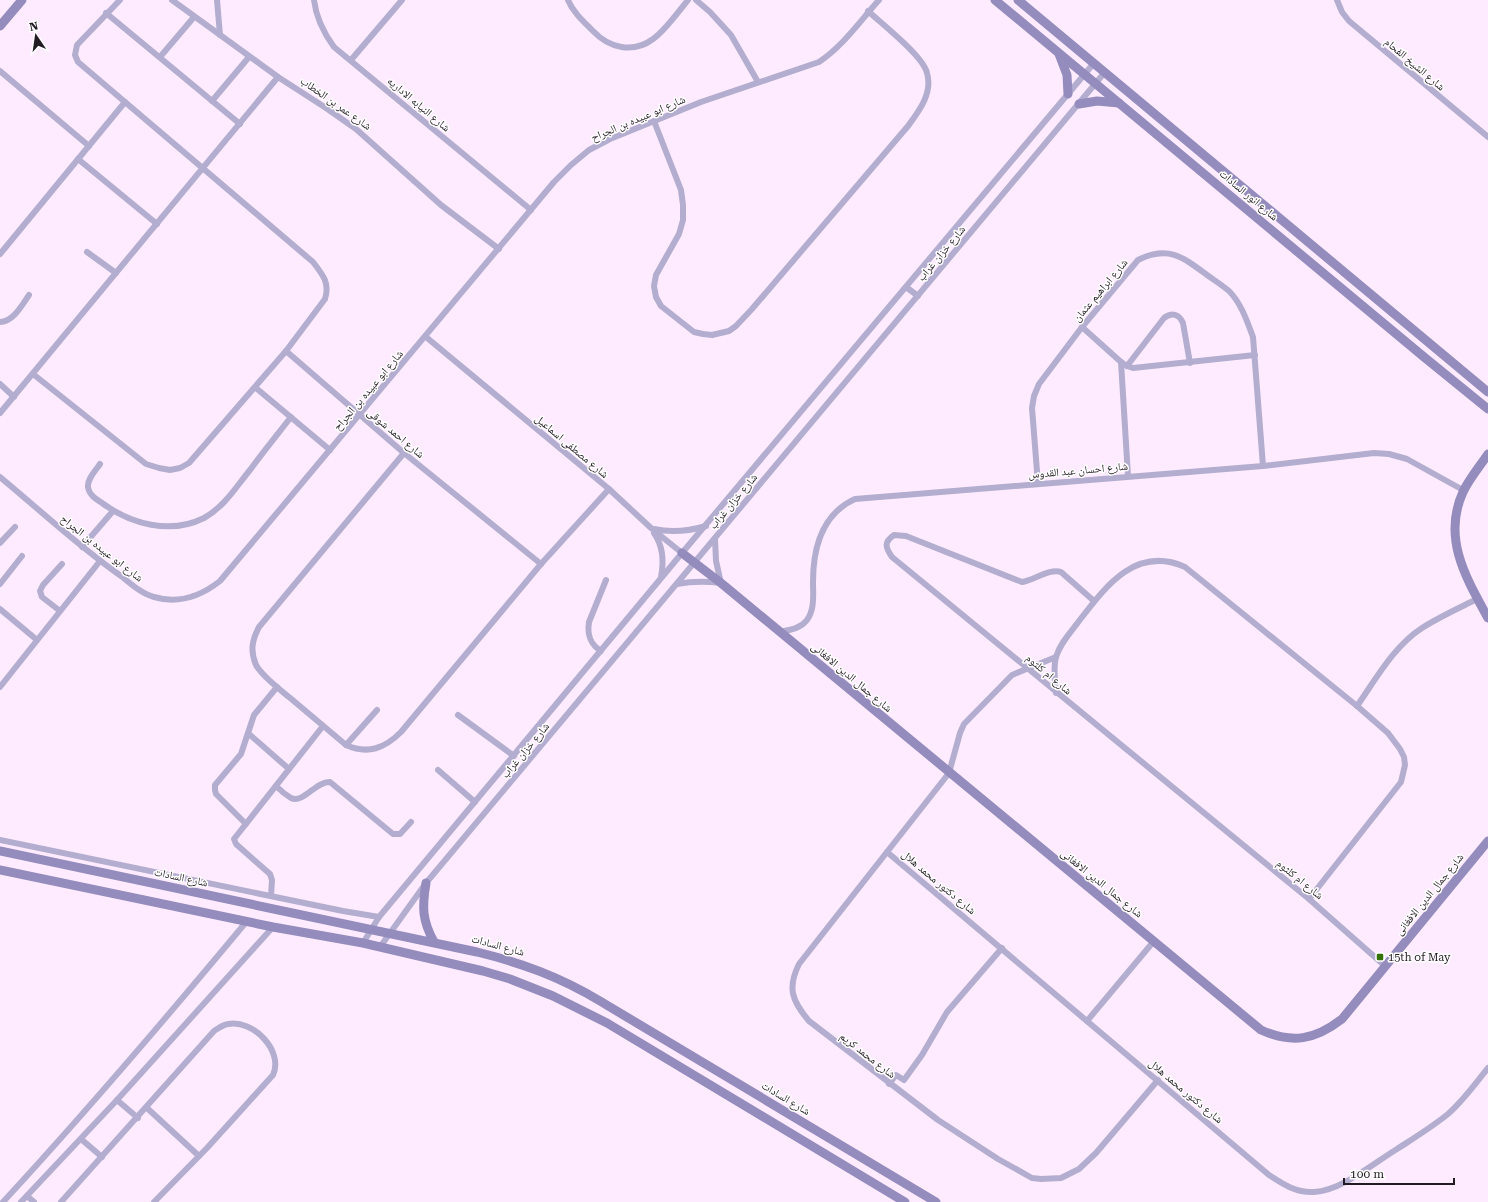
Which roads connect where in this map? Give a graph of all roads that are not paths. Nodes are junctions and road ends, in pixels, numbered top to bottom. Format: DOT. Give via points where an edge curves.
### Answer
graph roads {
  1 [pos="22,0"];
  2 [pos="120,0"];
  3 [pos="172,0"];
  4 [pos="217,0"];
  5 [pos="314,0"];
  6 [pos="402,0"];
  7 [pos="568,0"];
  8 [pos="688,0"];
  9 [pos="696,0"];
  10 [pos="878,0"];
  11 [pos="995,0"];
  12 [pos="1018,0"];
  13 [pos="1337,0"];
  14 [pos="868,12"];
  15 [pos="106,13"];
  16 [pos="194,17"];
  17 [pos="0,26"];
  18 [pos="220,36"];
  19 [pos="1057,51"];
  20 [pos="160,57"];
  21 [pos="249,57"];
  22 [pos="351,60"];
  23 [pos="1094,63"];
  24 [pos="0,71"];
  25 [pos="1105,72"];
  26 [pos="1085,73"];
  27 [pos="278,77"];
  28 [pos="758,82"];
  29 [pos="1097,84"];
  30 [pos="1068,94"];
  31 [pos="212,101"];
  32 [pos="125,102"];
  33 [pos="1120,103"];
  34 [pos="1079,104"];
  35 [pos="654,121"];
  36 [pos="240,124"];
  37 [pos="1488,137"];
  38 [pos="89,146"];
  39 [pos="78,159"];
  40 [pos="203,168"];
  41 [pos="531,210"];
  42 [pos="156,224"];
  43 [pos="499,248"];
  44 [pos="87,252"];
  45 [pos="0,254"];
  46 [pos="116,273"];
  47 [pos="906,287"];
  48 [pos="29,296"];
  49 [pos="918,296"];
  50 [pos="0,322"];
  51 [pos="1082,327"];
  52 [pos="426,337"];
  53 [pos="286,351"];
  54 [pos="1255,355"];
  55 [pos="1121,362"];
  56 [pos="1190,363"];
  57 [pos="1127,366"];
  58 [pos="33,374"];
  59 [pos="0,384"];
  60 [pos="256,388"];
  61 [pos="1488,392"];
  62 [pos="14,396"];
  63 [pos="1486,407"];
  64 [pos="0,413"];
  65 [pos="1488,415"];
  66 [pos="360,416"];
  67 [pos="291,417"];
  68 [pos="330,450"];
  69 [pos="404,453"];
  70 [pos="1488,454"];
  71 [pos="100,464"];
  72 [pos="1263,466"];
  73 [pos="1128,476"];
  74 [pos="0,477"];
  75 [pos="1038,484"];
  76 [pos="609,489"];
  77 [pos="1464,490"];
  78 [pos="113,511"];
  79 [pos="15,526"];
  80 [pos="706,526"];
  81 [pos="651,528"];
  82 [pos="715,539"];
  83 [pos="0,543"];
  84 [pos="82,546"];
  85 [pos="682,553"];
  86 [pos="22,556"];
  87 [pos="100,561"];
  88 [pos="695,563"];
  89 [pos="62,564"];
  90 [pos="541,564"];
  91 [pos="606,580"];
  92 [pos="660,580"];
  93 [pos="722,583"];
  94 [pos="0,584"];
  95 [pos="677,584"];
  96 [pos="1477,599"];
  97 [pos="1094,601"];
  98 [pos="0,609"];
  99 [pos="60,611"];
  100 [pos="1488,618"];
  101 [pos="779,632"];
  102 [pos="37,640"];
  103 [pos="601,651"];
  104 [pos="1056,657"];
  105 [pos="1026,669"];
  106 [pos="0,687"];
  107 [pos="277,687"];
  108 [pos="1056,693"];
  109 [pos="1356,706"];
  110 [pos="377,710"];
  111 [pos="458,715"];
  112 [pos="323,726"];
  113 [pos="249,734"];
  114 [pos="346,745"];
  115 [pos="514,756"];
  116 [pos="289,769"];
  117 [pos="438,770"];
  118 [pos="949,772"];
  119 [pos="276,786"];
  120 [pos="475,802"];
  121 [pos="411,822"];
  122 [pos="246,824"];
  123 [pos="0,840"];
  124 [pos="1488,841"];
  125 [pos="0,851"];
  126 [pos="887,852"];
  127 [pos="0,870"];
  128 [pos="426,883"];
  129 [pos="271,896"];
  130 [pos="1308,900"];
  131 [pos="379,916"];
  132 [pos="247,921"];
  133 [pos="273,927"];
  134 [pos="371,928"];
  135 [pos="390,932"];
  136 [pos="1154,941"];
  137 [pos="434,942"];
  138 [pos="363,943"];
  139 [pos="380,947"];
  140 [pos="1002,948"];
  141 [pos="1385,966"];
  142 [pos="1087,1021"];
  143 [pos="1488,1068"];
  144 [pos="1158,1080"];
  145 [pos="889,1084"];
  146 [pos="117,1100"];
  147 [pos="147,1108"];
  148 [pos="138,1118"];
  149 [pos="81,1139"];
  150 [pos="199,1156"];
  151 [pos="102,1157"];
  152 [pos="27,1196"];
  153 [pos="3,1202"];
  154 [pos="22,1202"];
  155 [pos="34,1202"];
  156 [pos="61,1202"];
  157 [pos="154,1202"];
  158 [pos="906,1202"];
  159 [pos="936,1202"];
  1 -- 17 [label="street"];
  2 -- 15 [label="street"];
  3 -- 16 [label="street, شارع عمر بن الخطاب"];
  4 -- 18 [label="street"];
  5 -- 22 [label="street, شارع النيابه الاداريه" via="318,19 328,38"];
  6 -- 22 [label="street"];
  7 -- 8 [label="street" via="575,13 604,41 624,48 635,48 655,38"];
  9 -- 28 [label="street" via="731,35"];
  10 -- 14 [label="street, شارع ابو عبيده بن الجراح"];
  11 -- 19 [label="street, شارع انور السادات"];
  12 -- 23 [label="street, شارع انور السادات"];
  13 -- 37 [label="street, شارع الشيخ الفحام" via="1348,21"];
  14 -- 28 [label="street, شارع ابو عبيده بن الجراح" via="842,42 818,62"];
  14 -- 35 [label="street" via="901,41 923,65 928,84 923,105 752,309 736,326 720,334 694,332 661,306 656,297 656,275 679,234 683,220 683,205 681,190"];
  15 -- 20 [label="street"];
  15 -- 32 [label="street" via="77,45 75,55 78,62"];
  16 -- 18 [label="street, شارع عمر بن الخطاب"];
  16 -- 20 [label="street"];
  18 -- 21 [label="street, شارع عمر بن الخطاب"];
  19 -- 26 [label="street, شارع انور السادات"];
  19 -- 30 [label="street" via="1067,75"];
  20 -- 31 [label="street"];
  21 -- 27 [label="street, شارع عمر بن الخطاب"];
  21 -- 31 [label="street"];
  22 -- 41 [label="street, شارع النيابه الاداريه"];
  23 -- 25 [label="street, شارع انور السادات"];
  23 -- 26 [label="street, شارع خزان غراب"];
  24 -- 38 [label="street"];
  25 -- 29 [label="street, شارع خزان غراب"];
  25 -- 61 [label="street, شارع انور السادات"];
  26 -- 29 [label="street, شارع انور السادات"];
  26 -- 30 [label="street, شارع خزان غراب"];
  27 -- 36 [label="street"];
  27 -- 43 [label="street, شارع عمر بن الخطاب" via="356,130 441,205"];
  28 -- 35 [label="street, شارع ابو عبيده بن الجراح"];
  29 -- 33 [label="street, شارع انور السادات"];
  29 -- 34 [label="street, شارع خزان غراب"];
  30 -- 47 [label="street, شارع خزان غراب"];
  31 -- 36 [label="street"];
  32 -- 38 [label="street"];
  32 -- 40 [label="street"];
  33 -- 34 [label="street" via="1097,101"];
  33 -- 63 [label="street, شارع انور السادات"];
  34 -- 49 [label="street, شارع خزان غراب"];
  35 -- 41 [label="street, شارع ابو عبيده بن الجراح" via="589,150 571,165"];
  36 -- 40 [label="street"];
  38 -- 39 [label="street"];
  39 -- 42 [label="street"];
  39 -- 45 [label="street"];
  40 -- 42 [label="street"];
  40 -- 53 [label="street" via="313,262 322,274 328,291 325,299"];
  41 -- 43 [label="street, شارع ابو عبيده بن الجراح"];
  42 -- 46 [label="street"];
  43 -- 52 [label="street, شارع ابو عبيده بن الجراح"];
  44 -- 46 [label="street"];
  46 -- 58 [label="street"];
  47 -- 49 [label="street"];
  47 -- 80 [label="street, شارع خزان غراب"];
  48 -- 50 [label="street" via="10,318"];
  49 -- 82 [label="street, شارع خزان غراب"];
  51 -- 54 [label="street, شارع ابراهيم عثمان" via="1138,260 1152,254 1168,253 1187,260 1229,292 1247,321 1253,337"];
  51 -- 55 [label="street"];
  51 -- 75 [label="street, شارع ابراهيم عثمان" via="1039,384 1034,396 1032,408"];
  52 -- 66 [label="street, شارع ابو عبيده بن الجراح"];
  52 -- 76 [label="street, شارع مصطفى اسماعيل"];
  53 -- 60 [label="street"];
  53 -- 66 [label="street, شارع احمد شوقى"];
  54 -- 56 [label="street"];
  54 -- 72 [label="street, شارع ابراهيم عثمان"];
  55 -- 57 [label="street"];
  55 -- 73 [label="street"];
  56 -- 57 [label="street"];
  56 -- 57 [label="street" via="1184,323 1181,318 1172,314 1164,318"];
  58 -- 60 [label="street" via="146,464 170,470 189,463"];
  58 -- 62 [label="street"];
  59 -- 62 [label="street"];
  60 -- 67 [label="street"];
  62 -- 64 [label="street"];
  63 -- 65 [label="street"];
  66 -- 68 [label="street, شارع ابو عبيده بن الجراح"];
  66 -- 69 [label="street, شارع احمد شوقى"];
  67 -- 68 [label="street"];
  67 -- 78 [label="street" via="227,499 205,517 189,524 170,526 136,522"];
  68 -- 87 [label="street, شارع ابو عبيده بن الجراح" via="220,582 207,591 180,599 154,597"];
  69 -- 90 [label="street, شارع احمد شوقى"];
  69 -- 107 [label="street" via="259,627 252,645 256,666"];
  70 -- 77 [label="street"];
  71 -- 78 [label="street" via="88,482 88,489"];
  72 -- 73 [label="street, شارع احسان عبد القدوس"];
  72 -- 77 [label="street, شارع احسان عبد القدوس" via="1374,452 1406,459"];
  73 -- 75 [label="street, شارع احسان عبد القدوس"];
  74 -- 84 [label="street, شارع ابو عبيده بن الجراح"];
  75 -- 101 [label="street, شارع احسان عبد القدوس" via="864,498 847,503 834,514 819,536 814,563 814,596 808,619 796,629"];
  76 -- 81 [label="street, شارع مصطفى اسماعيل"];
  76 -- 90 [label="street"];
  77 -- 96 [label="street" via="1457,506 1454,523 1455,542"];
  78 -- 84 [label="street"];
  79 -- 83 [label="street"];
  80 -- 81 [label="street" via="683,531"];
  80 -- 85 [label="street, شارع خزان غراب"];
  81 -- 85 [label="street, شارع مصطفى اسماعيل"];
  81 -- 92 [label="street" via="658,537 661,547 663,568"];
  82 -- 88 [label="street, شارع خزان غراب"];
  82 -- 93 [label="street" via="716,561"];
  84 -- 87 [label="street, شارع ابو عبيده بن الجراح"];
  85 -- 88 [label="street, شارع جمال الدين الافغانى"];
  85 -- 92 [label="street, شارع خزان غراب"];
  86 -- 94 [label="street"];
  87 -- 99 [label="street"];
  88 -- 93 [label="street, شارع جمال الدين الافغانى"];
  88 -- 95 [label="street, شارع خزان غراب"];
  89 -- 99 [label="street" via="40,590 42,597"];
  90 -- 114 [label="street" via="393,740 381,748 372,750 354,749"];
  91 -- 103 [label="street" via="588,628 590,639"];
  92 -- 103 [label="street, شارع خزان غراب"];
  93 -- 95 [label="street" via="692,581"];
  93 -- 101 [label="street, شارع جمال الدين الافغانى"];
  95 -- 128 [label="street, شارع خزان غراب"];
  96 -- 100 [label="street"];
  96 -- 109 [label="street" via="1422,628 1409,639 1387,663"];
  97 -- 104 [label="street" via="1062,644"];
  97 -- 105 [label="street, شارع ام كلثوم" via="1057,570 1022,582 906,536 894,535 888,539 887,550 892,557"];
  97 -- 109 [label="street" via="1119,575 1139,564 1151,561 1176,563 1222,596"];
  98 -- 102 [label="street"];
  99 -- 102 [label="street"];
  101 -- 118 [label="street, شارع جمال الدين الافغانى"];
  102 -- 106 [label="street"];
  103 -- 115 [label="street, شارع خزان غراب"];
  104 -- 105 [label="street"];
  104 -- 108 [label="street"];
  105 -- 108 [label="street, شارع ام كلثوم"];
  105 -- 118 [label="street" via="1012,675 964,724"];
  107 -- 112 [label="street"];
  107 -- 113 [label="street" via="254,715"];
  108 -- 130 [label="street, شارع ام كلثوم"];
  109 -- 130 [label="street" via="1398,745 1404,757 1404,774 1401,782"];
  110 -- 114 [label="street"];
  111 -- 115 [label="street"];
  112 -- 114 [label="street"];
  112 -- 116 [label="street"];
  113 -- 116 [label="street"];
  113 -- 122 [label="street" via="241,754 215,785 216,794"];
  115 -- 120 [label="street, شارع خزان غراب"];
  116 -- 119 [label="street"];
  117 -- 120 [label="street"];
  118 -- 126 [label="street, شارع محمد كريم"];
  118 -- 136 [label="street, شارع جمال الدين الافغانى"];
  119 -- 121 [label="street" via="297,799 320,783 330,782 393,834 400,834"];
  119 -- 122 [label="street"];
  120 -- 131 [label="street, شارع خزان غراب"];
  122 -- 129 [label="street" via="236,836 235,842 270,874"];
  123 -- 129 [label="street"];
  124 -- 141 [label="street, شارع جمال الدين الافغانى"];
  125 -- 134 [label="street, شارع السادات"];
  126 -- 140 [label="street, شارع دكتور محمد هلال"];
  126 -- 145 [label="street, شارع محمد كريم" via="800,964 795,973 792,990 798,1008 809,1021"];
  127 -- 132 [label="street"];
  128 -- 135 [label="street, شارع خزان غراب"];
  128 -- 137 [label="street" via="424,917"];
  129 -- 131 [label="street"];
  130 -- 141 [label="street, شارع ام كلثوم"];
  131 -- 134 [label="street, شارع خزان غراب"];
  132 -- 133 [label="street"];
  132 -- 153 [label="street" via="91,1104"];
  133 -- 138 [label="street"];
  133 -- 146 [label="street"];
  134 -- 135 [label="street, شارع السادات"];
  134 -- 138 [label="street, شارع خزان غراب"];
  135 -- 137 [label="street, شارع السادات"];
  135 -- 139 [label="street, شارع خزان غراب"];
  136 -- 141 [label="street, شارع جمال الدين الافغانى" via="1261,1030 1274,1036 1289,1038 1317,1035 1342,1019"];
  136 -- 142 [label="street"];
  137 -- 159 [label="street, شارع السادات" via="522,964 579,988"];
  138 -- 139 [label="street"];
  139 -- 158 [label="street" via="510,979 585,1011"];
  140 -- 142 [label="street, شارع دكتور محمد هلال"];
  140 -- 145 [label="street" via="946,1012 922,1055 904,1080 896,1076"];
  142 -- 144 [label="street, شارع دكتور محمد هلال"];
  143 -- 144 [label="street, شارع دكتور محمد هلال" via="1457,1106 1438,1122 1347,1181 1315,1192 1285,1186 1269,1175"];
  144 -- 145 [label="street, شارع محمد كريم" via="1087,1162 1070,1174 1051,1179 1032,1178 998,1159"];
  146 -- 148 [label="street"];
  146 -- 149 [label="street"];
  147 -- 148 [label="street"];
  147 -- 150 [label="street"];
  147 -- 150 [label="street" via="222,1026 238,1024 263,1038 274,1054 276,1069 273,1076"];
  148 -- 151 [label="street"];
  149 -- 151 [label="street"];
  149 -- 152 [label="street"];
  150 -- 157 [label="street"];
  151 -- 156 [label="street"];
  152 -- 154 [label="street"];
  152 -- 155 [label="street"];
}
